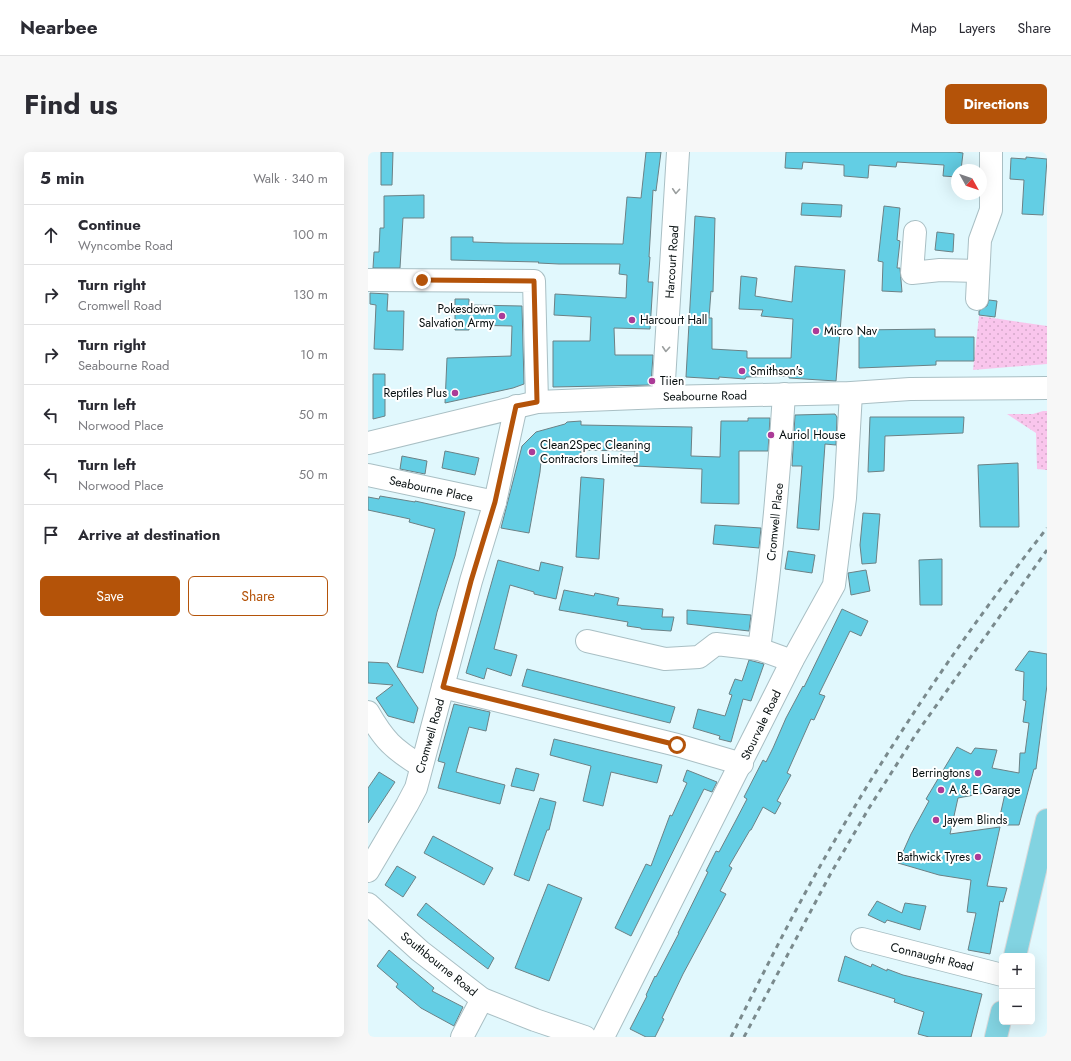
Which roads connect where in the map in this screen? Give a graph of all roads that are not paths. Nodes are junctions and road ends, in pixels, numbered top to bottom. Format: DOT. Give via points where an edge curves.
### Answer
graph roads {
  1 [pos="678,152"];
  2 [pos="991,152"];
  3 [pos="915,232"];
  4 [pos="978,271"];
  5 [pos="368,280"];
  6 [pos="977,299"];
  7 [pos="1047,388"];
  8 [pos="851,393"];
  9 [pos="784,394"];
  10 [pos="663,397"];
  11 [pos="537,402"];
  12 [pos="516,406"];
  13 [pos="368,443"];
  14 [pos="368,475"];
  15 [pos="495,502"];
  16 [pos="587,641"];
  17 [pos="759,649"];
  18 [pos="792,661"];
  19 [pos="443,687"];
  20 [pos="368,712"];
  21 [pos="742,764"];
  22 [pos="421,766"];
  23 [pos="1047,820"];
  24 [pos="1043,858"];
  25 [pos="368,871"];
  26 [pos="368,904"];
  27 [pos="862,939"];
  28 [pos="1016,953"];
  29 [pos="999,974"];
  30 [pos="482,999"];
  31 [pos="999,1024"];
  32 [pos="462,1037"];
  33 [pos="585,1037"];
  34 [pos="603,1037"];
  35 [pos="996,1037"];
  1 -- 10 [label="street, Harcourt Road, one-way"];
  2 -- 4 [label="street" via="991,210 980,240"];
  3 -- 4 [label="street" via="912,273 940,270"];
  4 -- 6 [label="street"];
  5 -- 11 [label="street" via="534,281"];
  7 -- 8 [label="street, Seabourne Road" via="910,389"];
  8 -- 9 [label="street, Seabourne Road"];
  8 -- 18 [label="street, Stourvale Road" via="845,498 834,586"];
  9 -- 10 [label="street, Seabourne Road"];
  9 -- 17 [label="street, Cromwell Place" via="770,569"];
  10 -- 11 [label="street, Seabourne Road"];
  11 -- 12 [label="street, Seabourne Road"];
  12 -- 13 [label="street, Seabourne Road"];
  12 -- 15 [label="street, Cromwell Road"];
  14 -- 15 [label="street, Seabourne Place"];
  15 -- 19 [label="street, Cromwell Road"];
  16 -- 17 [label="street" via="665,659 699,657 716,644"];
  17 -- 18 [label="street"];
  18 -- 21 [label="street, Stourvale Road"];
  19 -- 21 [label="street" via="677,745"];
  19 -- 22 [label="street, Cromwell Road"];
  20 -- 22 [label="street" via="392,747"];
  21 -- 34 [label="street, Stourvale Road"];
  22 -- 25 [label="street, Cromwell Road" via="416,788"];
  23 -- 24 [label="main road"];
  24 -- 28 [label="main road"];
  26 -- 30 [label="street, Southbourne Road" via="420,951"];
  27 -- 29 [label="street, Connaught Road"];
  30 -- 32 [label="street"];
  30 -- 33 [label="street, Southbourne Road"];
  31 -- 35 [label="main road"];
}
